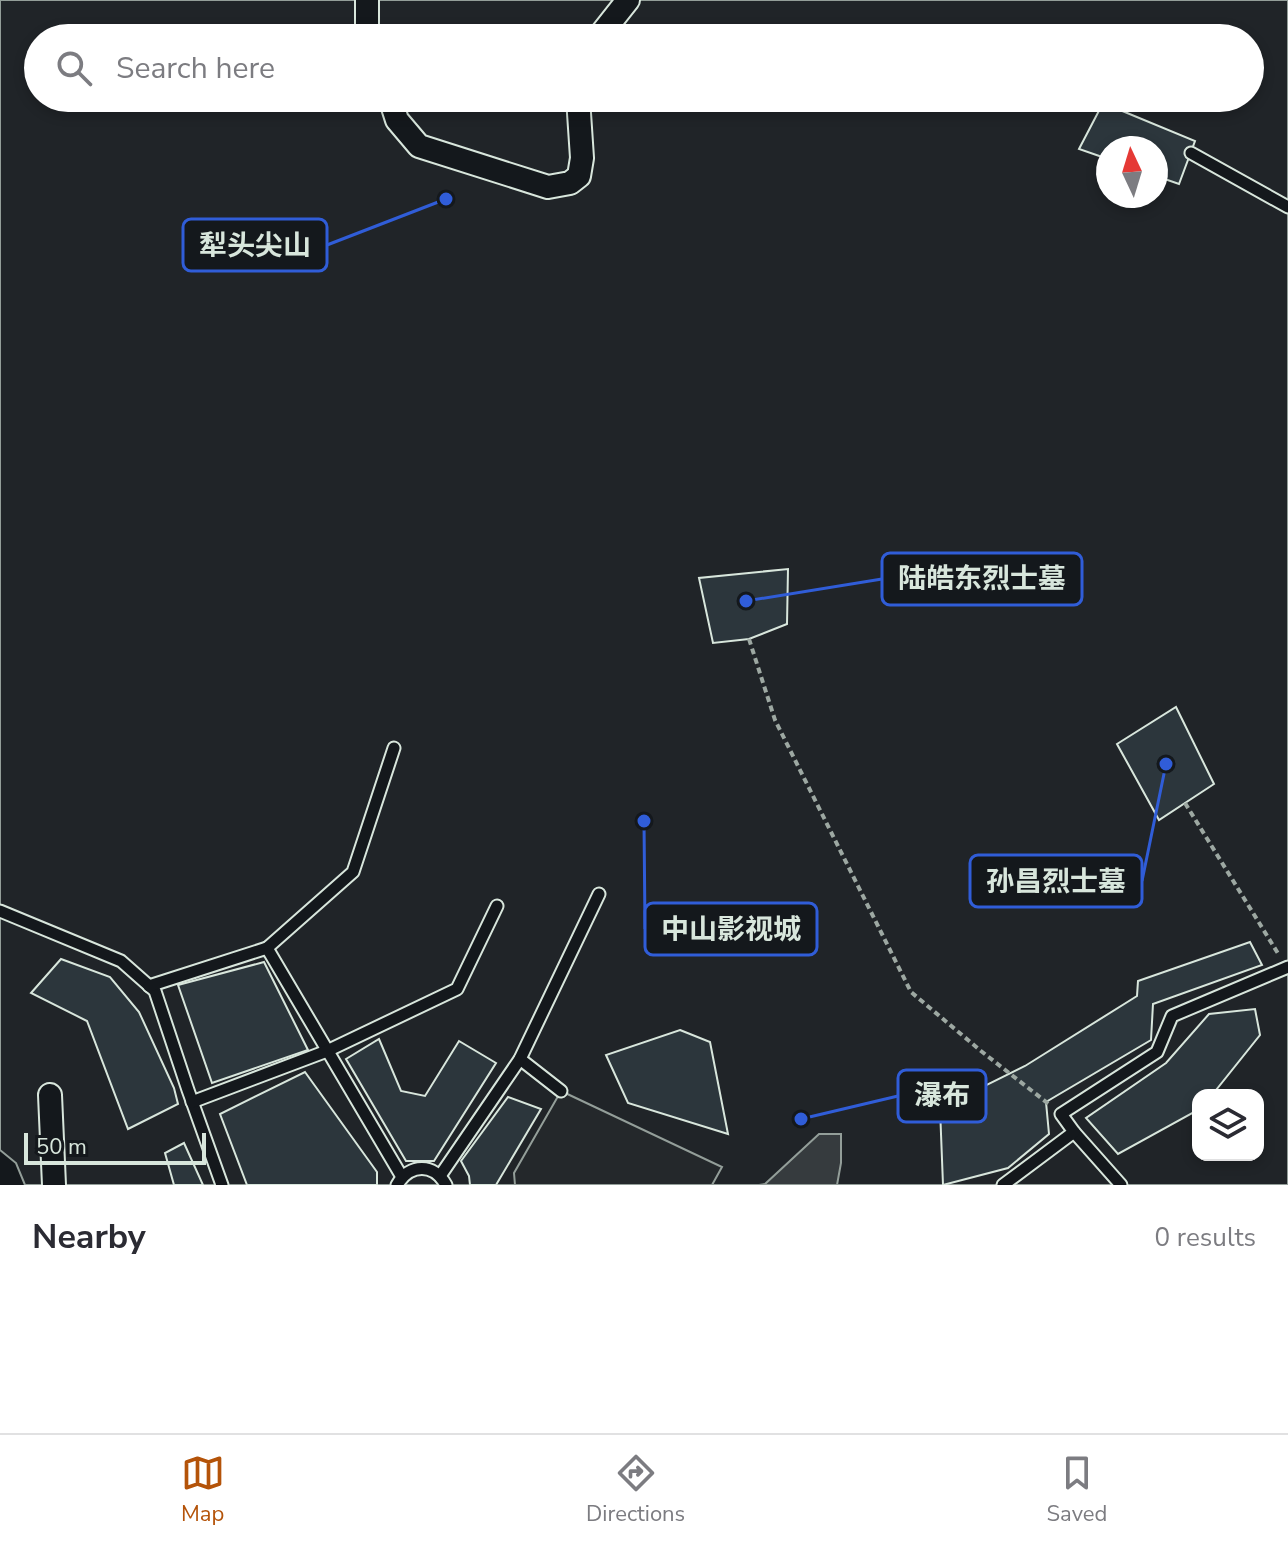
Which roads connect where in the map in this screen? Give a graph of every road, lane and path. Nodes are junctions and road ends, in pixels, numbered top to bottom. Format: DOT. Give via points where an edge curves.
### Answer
graph roads {
  1 [pos="367,0"];
  2 [pos="628,0"];
  3 [pos="367,24"];
  4 [pos="609,24"];
  5 [pos="394,112"];
  6 [pos="579,112"];
  7 [pos="1191,153"];
  8 [pos="1288,207"];
  9 [pos="749,639"];
  10 [pos="394,748"];
  11 [pos="1185,803"];
  12 [pos="599,894"];
  13 [pos="497,906"];
  14 [pos="0,911"];
  15 [pos="267,948"];
  16 [pos="1287,967"];
  17 [pos="149,986"];
  18 [pos="327,1051"];
  19 [pos="520,1059"];
  20 [pos="561,1091"];
  21 [pos="50,1095"];
  22 [pos="192,1102"];
  23 [pos="1061,1114"];
  24 [pos="1074,1132"];
  25 [pos="443,1180"];
  26 [pos="400,1181"];
  27 [pos="54,1185"];
  28 [pos="222,1185"];
  29 [pos="1003,1185"];
  30 [pos="1121,1185"];
  1 -- 3 [label="street"];
  2 -- 4 [label="street"];
  5 -- 6 [label="street" via="419,146 548,187 579,176"];
  7 -- 8 [label="lane"];
  9 -- 23 [label="path" via="775,720 911,992"];
  10 -- 15 [label="lane" via="353,872"];
  11 -- 16 [label="path"];
  12 -- 19 [label="lane"];
  13 -- 18 [label="lane" via="457,989"];
  14 -- 17 [label="lane" via="121,961"];
  15 -- 17 [label="lane"];
  15 -- 18 [label="lane"];
  16 -- 23 [label="lane" via="1172,1016 1157,1052"];
  17 -- 22 [label="lane"];
  18 -- 22 [label="lane"];
  18 -- 26 [label="lane"];
  19 -- 20 [label="lane"];
  19 -- 25 [label="lane"];
  21 -- 27 [label="street"];
  22 -- 28 [label="lane"];
  23 -- 24 [label="lane"];
  24 -- 29 [label="lane"];
  24 -- 30 [label="lane"];
  25 -- 26 [label="lane" via="426,1168"];
}
